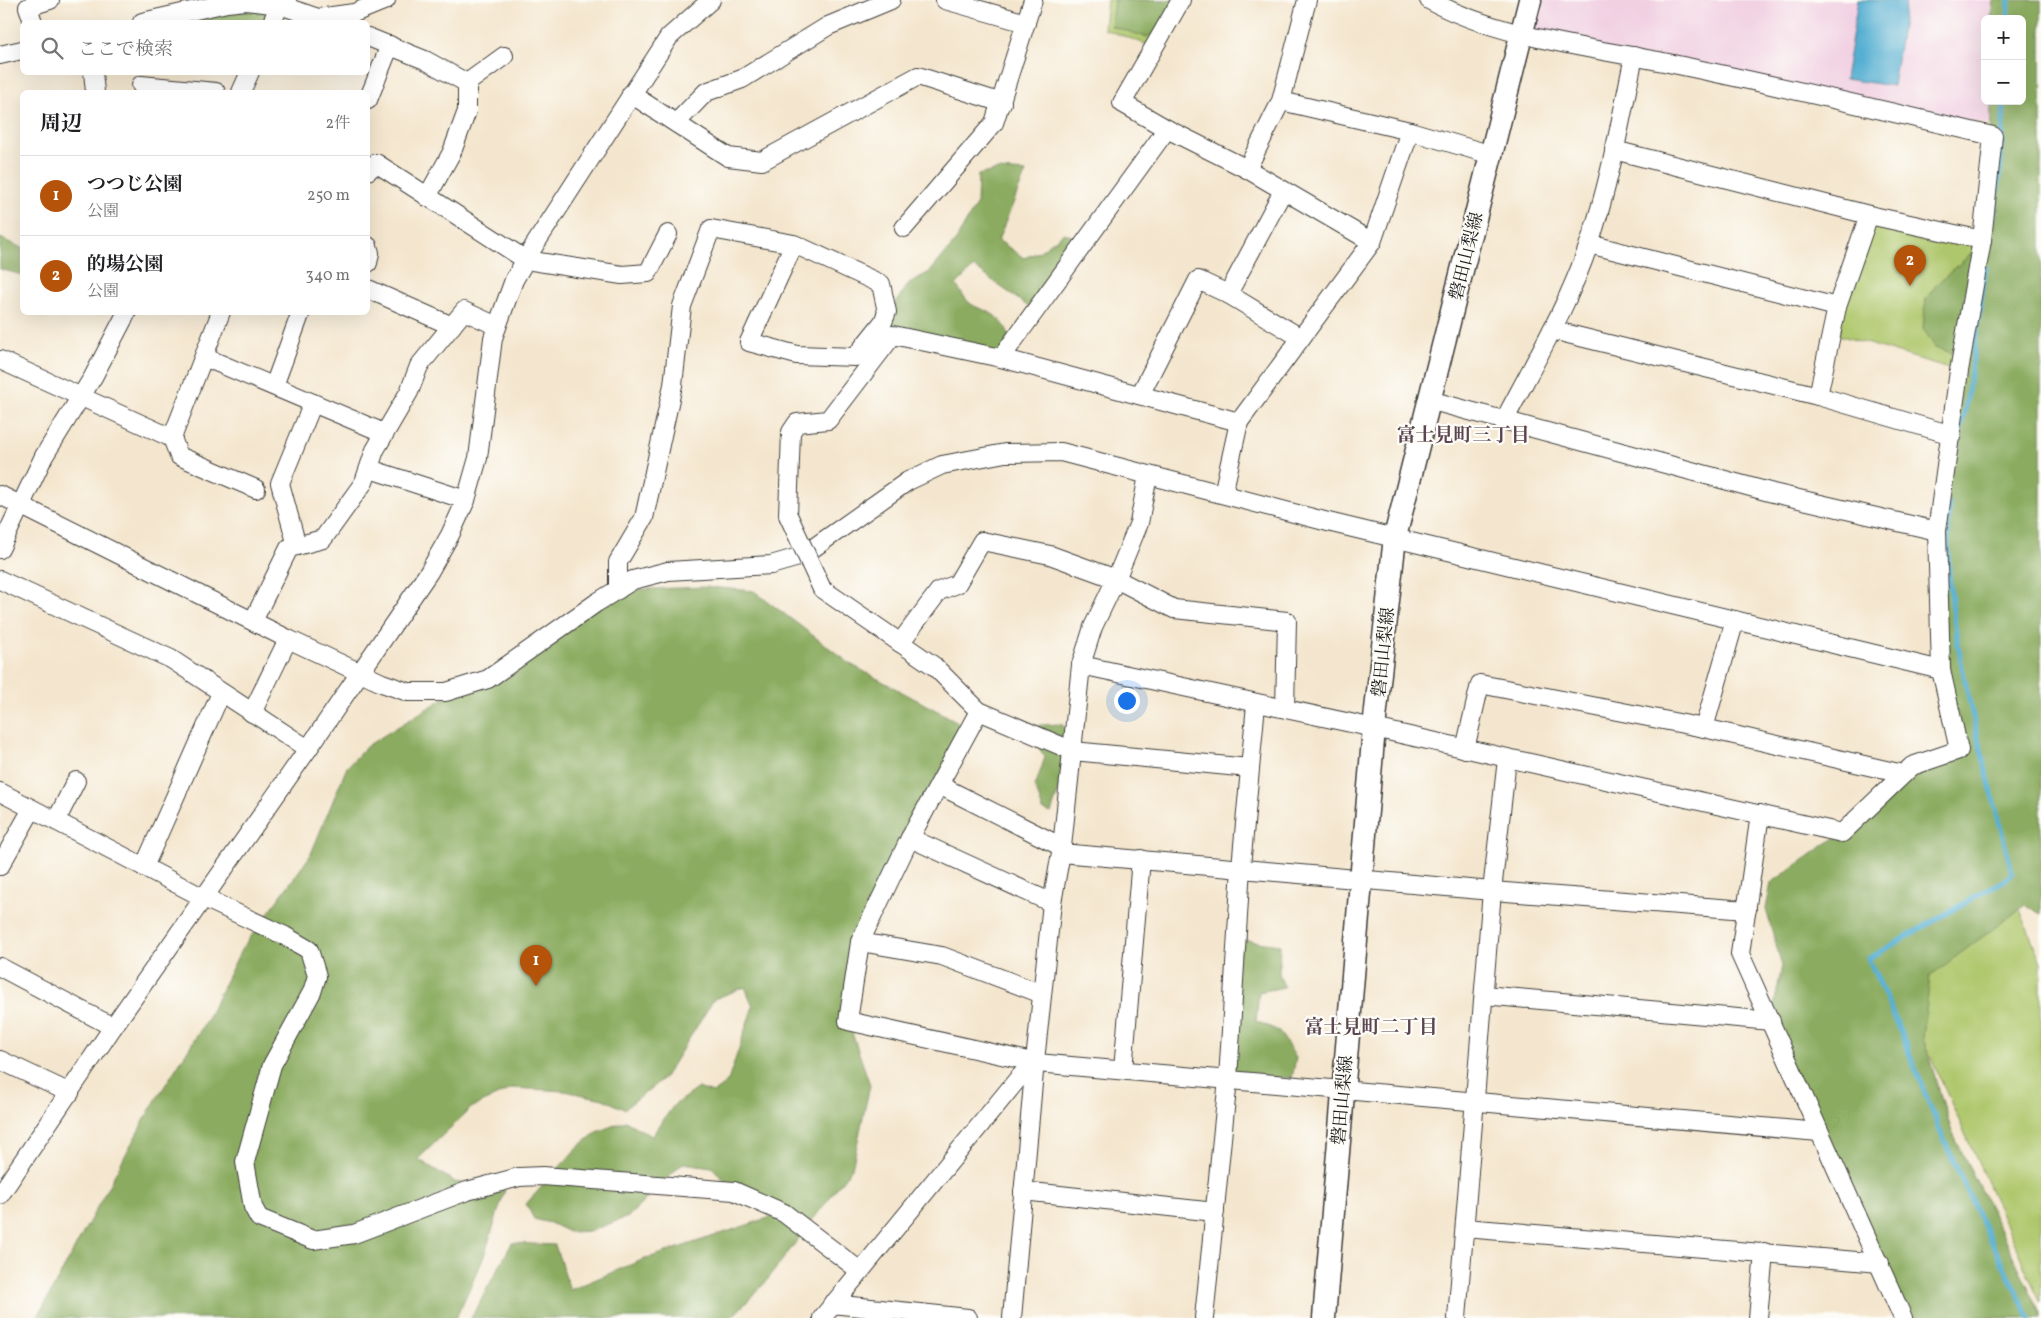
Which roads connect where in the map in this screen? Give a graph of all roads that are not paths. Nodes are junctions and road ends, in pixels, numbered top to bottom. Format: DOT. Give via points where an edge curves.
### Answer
graph roads {
  1 [pos="50,0"];
  2 [pos="386,0"];
  3 [pos="710,0"];
  4 [pos="891,0"];
  5 [pos="945,0"];
  6 [pos="1033,0"];
  7 [pos="1181,0"];
  8 [pos="1307,0"];
  9 [pos="1429,0"];
  10 [pos="1530,0"];
  11 [pos="283,3"];
  12 [pos="32,20"];
  13 [pos="151,20"];
  14 [pos="273,20"];
  15 [pos="324,20"];
  16 [pos="1026,23"];
  17 [pos="1521,33"];
  18 [pos="370,38"];
  19 [pos="390,45"];
  20 [pos="20,50"];
  21 [pos="0,55"];
  22 [pos="504,56"];
  23 [pos="1634,56"];
  24 [pos="93,75"];
  25 [pos="249,75"];
  26 [pos="466,83"];
  27 [pos="141,85"];
  28 [pos="94,90"];
  29 [pos="195,90"];
  30 [pos="242,90"];
  31 [pos="631,94"];
  32 [pos="370,95"];
  33 [pos="1281,101"];
  34 [pos="1002,103"];
  35 [pos="676,123"];
  36 [pos="1167,129"];
  37 [pos="1410,132"];
  38 [pos="1614,150"];
  39 [pos="1492,155"];
  40 [pos="370,169"];
  41 [pos="1247,169"];
  42 [pos="1283,191"];
  43 [pos="427,198"];
  44 [pos="1869,215"];
  45 [pos="904,228"];
  46 [pos="668,234"];
  47 [pos="1982,240"];
  48 [pos="1372,242"];
  49 [pos="794,244"];
  50 [pos="1589,244"];
  51 [pos="526,260"];
  52 [pos="370,290"];
  53 [pos="1228,294"];
  54 [pos="1837,307"];
  55 [pos="125,315"];
  56 [pos="221,315"];
  57 [pos="300,315"];
  58 [pos="452,326"];
  59 [pos="497,326"];
  60 [pos="1552,330"];
  61 [pos="1301,338"];
  62 [pos="204,357"];
  63 [pos="1001,358"];
  64 [pos="0,360"];
  65 [pos="274,386"];
  66 [pos="1140,395"];
  67 [pos="82,396"];
  68 [pos="1818,396"];
  69 [pos="1429,400"];
  70 [pos="313,403"];
  71 [pos="1504,421"];
  72 [pos="1239,422"];
  73 [pos="384,432"];
  74 [pos="1952,435"];
  75 [pos="172,438"];
  76 [pos="370,469"];
  77 [pos="1148,475"];
  78 [pos="256,489"];
  79 [pos="1223,494"];
  80 [pos="0,495"];
  81 [pos="466,500"];
  82 [pos="20,505"];
  83 [pos="1937,531"];
  84 [pos="1395,537"];
  85 [pos="297,546"];
  86 [pos="0,549"];
  87 [pos="1116,579"];
  88 [pos="0,580"];
  89 [pos="618,590"];
  90 [pos="1735,620"];
  91 [pos="253,622"];
  92 [pos="288,639"];
  93 [pos="900,643"];
  94 [pos="1081,665"];
  95 [pos="1941,670"];
  96 [pos="360,672"];
  97 [pos="221,693"];
  98 [pos="1256,704"];
  99 [pos="1285,708"];
  100 [pos="980,711"];
  101 [pos="252,713"];
  102 [pos="1374,728"];
  103 [pos="1704,728"];
  104 [pos="308,749"];
  105 [pos="1465,749"];
  106 [pos="1073,751"];
  107 [pos="1507,759"];
  108 [pos="1249,768"];
  109 [pos="1903,774"];
  110 [pos="76,781"];
  111 [pos="939,785"];
  112 [pos="0,792"];
  113 [pos="32,809"];
  114 [pos="1760,814"];
  115 [pos="56,821"];
  116 [pos="910,838"];
  117 [pos="1062,850"];
  118 [pos="1141,859"];
  119 [pos="0,866"];
  120 [pos="144,867"];
  121 [pos="1241,867"];
  122 [pos="1361,879"];
  123 [pos="1492,891"];
  124 [pos="202,897"];
  125 [pos="1052,903"];
  126 [pos="1747,910"];
  127 [pos="860,942"];
  128 [pos="0,967"];
  129 [pos="1042,994"];
  130 [pos="1484,996"];
  131 [pos="1771,1021"];
  132 [pos="113,1027"];
  133 [pos="0,1060"];
  134 [pos="1035,1061"];
  135 [pos="1123,1070"];
  136 [pos="1228,1079"];
  137 [pos="1342,1091"];
  138 [pos="70,1093"];
  139 [pos="1474,1102"];
  140 [pos="1819,1132"];
  141 [pos="1023,1191"];
  142 [pos="0,1195"];
  143 [pos="1214,1212"];
  144 [pos="1464,1228"];
  145 [pos="1764,1252"];
  146 [pos="1880,1263"];
  147 [pos="860,1271"];
  148 [pos="832,1304"];
  149 [pos="822,1318"];
  150 [pos="968,1318"];
  151 [pos="1012,1318"];
  152 [pos="1204,1318"];
  153 [pos="1324,1318"];
  154 [pos="1457,1318"];
  155 [pos="1758,1318"];
  156 [pos="1903,1318"];
  1 -- 12 [label="street" via="28,7"];
  2 -- 15 [label="street" via="354,13"];
  3 -- 31 [label="street" via="669,37"];
  4 -- 35 [label="street" via="828,26 742,79 706,92"];
  5 -- 16 [label="street"];
  6 -- 16 [label="street"];
  7 -- 36 [label="street" via="1122,103"];
  8 -- 33 [label="street"];
  9 -- 17 [label="street" via="1456,14"];
  10 -- 17 [label="main road, 磐田山梨線"];
  11 -- 13 [label="street" via="227,3"];
  11 -- 14 [label="street"];
  11 -- 15 [label="street"];
  16 -- 34 [label="street"];
  17 -- 23 [label="street"];
  17 -- 39 [label="main road, 磐田山梨線"];
  18 -- 19 [label="street"];
  19 -- 26 [label="street"];
  19 -- 32 [label="street"];
  20 -- 21 [label="street"];
  22 -- 26 [label="street"];
  23 -- 38 [label="street"];
  23 -- 47 [label="street" via="1781,86 1993,136"];
  24 -- 28 [label="street"];
  25 -- 30 [label="street"];
  26 -- 43 [label="street" via="467,111 452,152"];
  27 -- 29 [label="street"];
  31 -- 35 [label="street"];
  31 -- 51 [label="street"];
  33 -- 37 [label="street"];
  33 -- 41 [label="street"];
  34 -- 35 [label="street" via="918,76 762,161 728,157"];
  34 -- 45 [label="street" via="994,123"];
  36 -- 41 [label="street"];
  36 -- 63 [label="street"];
  37 -- 39 [label="street"];
  37 -- 48 [label="street"];
  38 -- 44 [label="street"];
  38 -- 50 [label="street"];
  39 -- 69 [label="main road, 磐田山梨線"];
  40 -- 43 [label="street" via="376,163"];
  41 -- 42 [label="street"];
  42 -- 48 [label="street"];
  42 -- 53 [label="street"];
  43 -- 51 [label="street"];
  44 -- 47 [label="street"];
  44 -- 54 [label="street"];
  46 -- 51 [label="street" via="648,273 622,275"];
  47 -- 74 [label="street" via="1959,371"];
  48 -- 61 [label="street"];
  49 -- 49 [label="street" via="881,284 886,312 883,322 855,357 797,354 750,342"];
  49 -- 89 [label="street" via="711,229 682,306 673,385 644,518 618,562"];
  50 -- 54 [label="street"];
  50 -- 60 [label="street"];
  51 -- 59 [label="street" via="514,280"];
  52 -- 58 [label="street"];
  53 -- 61 [label="street"];
  53 -- 66 [label="street" via="1198,280"];
  54 -- 68 [label="street"];
  55 -- 67 [label="street"];
  56 -- 62 [label="street"];
  57 -- 65 [label="street"];
  58 -- 59 [label="street" via="464,311"];
  58 -- 73 [label="street" via="419,366 409,392"];
  59 -- 81 [label="street" via="478,458"];
  60 -- 68 [label="street"];
  60 -- 71 [label="street"];
  61 -- 72 [label="street"];
  62 -- 65 [label="street"];
  62 -- 75 [label="street"];
  63 -- 66 [label="street"];
  63 -- 93 [label="street, bridge" via="893,335 828,420 797,423 791,432 788,515 822,589"];
  64 -- 67 [label="street"];
  65 -- 70 [label="street"];
  66 -- 72 [label="street"];
  67 -- 75 [label="street"];
  67 -- 82 [label="street" via="44,456"];
  68 -- 74 [label="street"];
  69 -- 71 [label="street"];
  69 -- 84 [label="main road, 磐田山梨線"];
  70 -- 73 [label="street"];
  70 -- 85 [label="street" via="280,483"];
  71 -- 83 [label="street" via="1772,493"];
  72 -- 79 [label="street"];
  73 -- 76 [label="street"];
  74 -- 83 [label="street"];
  75 -- 78 [label="street" via="179,456"];
  76 -- 81 [label="street"];
  76 -- 85 [label="street" via="323,539"];
  77 -- 79 [label="street"];
  77 -- 87 [label="street" via="1139,522"];
  77 -- 89 [label="street" via="1060,452 1005,453 968,458 942,465 908,481 802,556 771,565 668,571 633,580"];
  79 -- 84 [label="street"];
  80 -- 82 [label="street"];
  81 -- 96 [label="street" via="429,572"];
  82 -- 86 [label="street"];
  82 -- 91 [label="street"];
  83 -- 95 [label="street"];
  84 -- 90 [label="street"];
  84 -- 102 [label="main road, 磐田山梨線"];
  85 -- 91 [label="street" via="289,548"];
  87 -- 93 [label="street" via="1050,555 982,541 957,584 939,591"];
  87 -- 94 [label="street" via="1093,627"];
  87 -- 99 [label="street" via="1174,610 1287,620"];
  88 -- 97 [label="street" via="171,659"];
  89 -- 96 [label="street" via="488,679 465,688 430,694 408,692 382,684"];
  90 -- 95 [label="street"];
  90 -- 103 [label="street"];
  91 -- 92 [label="street"];
  92 -- 96 [label="street"];
  92 -- 101 [label="street"];
  93 -- 100 [label="street" via="934,666"];
  94 -- 98 [label="street"];
  94 -- 106 [label="street"];
  95 -- 109 [label="street" via="1958,750 1912,766"];
  96 -- 104 [label="street"];
  97 -- 101 [label="street"];
  97 -- 120 [label="street"];
  98 -- 99 [label="street"];
  98 -- 108 [label="street"];
  99 -- 102 [label="street"];
  100 -- 106 [label="street"];
  100 -- 111 [label="street"];
  101 -- 104 [label="street"];
  102 -- 105 [label="street"];
  102 -- 122 [label="main road, 磐田山梨線"];
  103 -- 105 [label="street" via="1480,684"];
  103 -- 109 [label="street"];
  104 -- 124 [label="street"];
  105 -- 107 [label="street"];
  106 -- 108 [label="street"];
  106 -- 117 [label="street"];
  107 -- 114 [label="street"];
  107 -- 123 [label="street"];
  108 -- 121 [label="street"];
  109 -- 114 [label="street" via="1842,833"];
  110 -- 115 [label="street"];
  111 -- 116 [label="street"];
  111 -- 117 [label="street"];
  112 -- 113 [label="street"];
  113 -- 115 [label="street"];
  113 -- 119 [label="street"];
  114 -- 126 [label="street"];
  115 -- 120 [label="street"];
  116 -- 125 [label="street"];
  116 -- 127 [label="street"];
  117 -- 118 [label="street"];
  117 -- 125 [label="street"];
  118 -- 121 [label="street"];
  118 -- 135 [label="street"];
  120 -- 124 [label="street"];
  121 -- 122 [label="street"];
  121 -- 136 [label="street"];
  122 -- 123 [label="street"];
  122 -- 137 [label="main road, 磐田山梨線"];
  123 -- 126 [label="street"];
  123 -- 130 [label="street"];
  124 -- 132 [label="street"];
  124 -- 147 [label="street" via="309,950 317,976 312,992 272,1065 245,1162 253,1207 259,1218 313,1240 354,1234 467,1191 519,1177 544,1176 734,1191 784,1213"];
  125 -- 129 [label="street"];
  126 -- 131 [label="street" via="1740,954"];
  127 -- 129 [label="street" via="942,956"];
  127 -- 134 [label="street" via="848,1021"];
  128 -- 132 [label="street"];
  129 -- 134 [label="street"];
  130 -- 131 [label="street"];
  130 -- 139 [label="street"];
  131 -- 140 [label="street"];
  132 -- 138 [label="street"];
  133 -- 138 [label="street"];
  134 -- 135 [label="street"];
  134 -- 141 [label="street"];
  134 -- 147 [label="street"];
  135 -- 136 [label="street"];
  136 -- 137 [label="street"];
  136 -- 143 [label="street"];
  137 -- 139 [label="street"];
  137 -- 153 [label="main road, 磐田山梨線"];
  138 -- 142 [label="street"];
  139 -- 140 [label="street"];
  139 -- 144 [label="street"];
  140 -- 146 [label="street"];
  141 -- 143 [label="street"];
  141 -- 151 [label="street"];
  143 -- 152 [label="street"];
  144 -- 145 [label="street"];
  144 -- 154 [label="street"];
  145 -- 146 [label="street"];
  145 -- 155 [label="street"];
  146 -- 156 [label="street"];
  147 -- 148 [label="street"];
  148 -- 149 [label="street"];
  148 -- 150 [label="street"];
}
